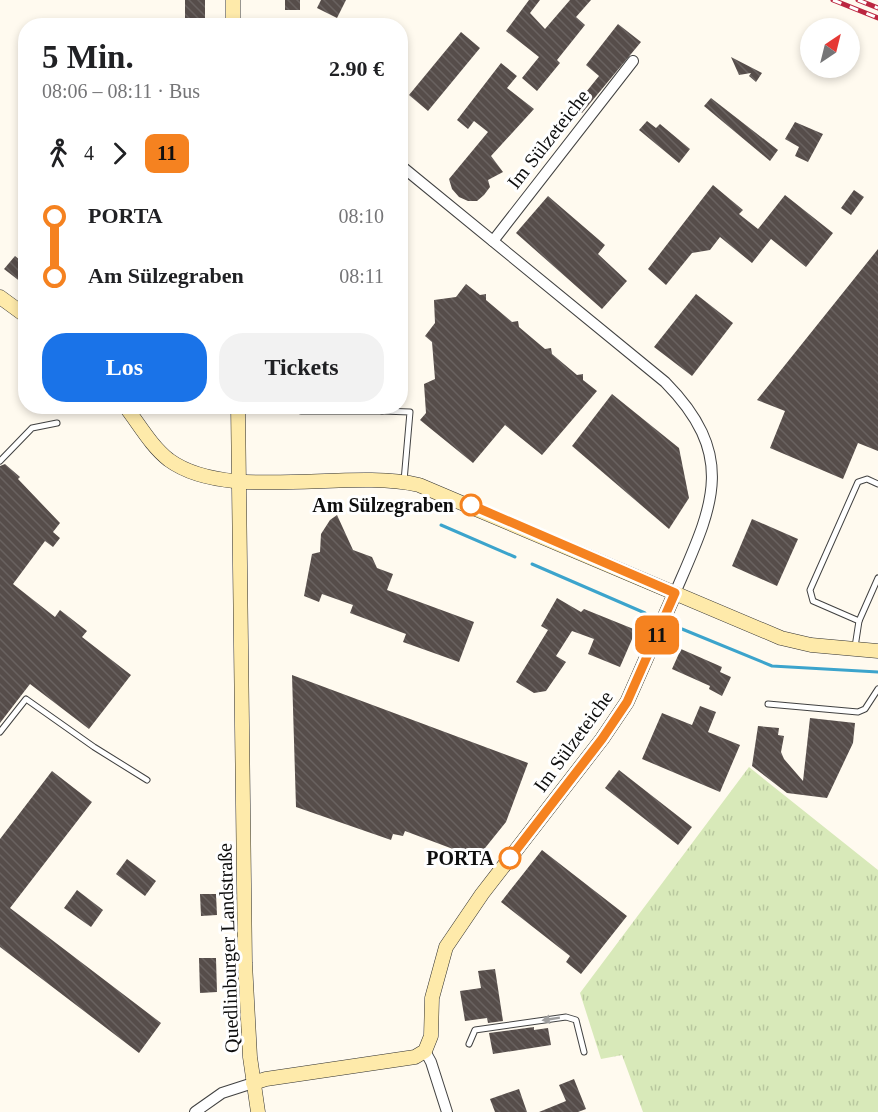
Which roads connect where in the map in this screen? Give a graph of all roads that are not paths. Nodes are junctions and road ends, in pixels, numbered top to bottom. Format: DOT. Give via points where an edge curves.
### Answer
graph roads {
  1 [pos="233,0"];
  2 [pos="233,18"];
  3 [pos="633,61"];
  4 [pos="408,172"];
  5 [pos="493,241"];
  6 [pos="0,297"];
  7 [pos="18,310"];
  8 [pos="408,412"];
  9 [pos="131,414"];
  10 [pos="238,414"];
  11 [pos="57,423"];
  12 [pos="0,461"];
  13 [pos="239,480"];
  14 [pos="404,482"];
  15 [pos="878,484"];
  16 [pos="878,578"];
  17 [pos="675,593"];
  18 [pos="859,621"];
  19 [pos="854,649"];
  20 [pos="878,651"];
  21 [pos="878,689"];
  22 [pos="768,704"];
  23 [pos="0,732"];
  24 [pos="147,780"];
  25 [pos="469,1044"];
  26 [pos="425,1051"];
  27 [pos="584,1052"];
  28 [pos="253,1083"];
  29 [pos="195,1112"];
  30 [pos="258,1112"];
  31 [pos="447,1112"];
  1 -- 2 [label="street"];
  3 -- 5 [label="street, Im Sülzeteiche"];
  4 -- 5 [label="street, Im Sülzeteiche"];
  5 -- 17 [label="street, Im Sülzeteiche" via="665,382 699,425 710,457 711,503"];
  6 -- 7 [label="street"];
  8 -- 14 [label="lane"];
  9 -- 13 [label="street" via="172,462 195,473"];
  10 -- 13 [label="street"];
  11 -- 12 [label="lane" via="32,428"];
  13 -- 14 [label="street"];
  13 -- 28 [label="street, Quedlinburger Landstraße" via="245,963"];
  14 -- 17 [label="street" via="436,491"];
  15 -- 18 [label="lane" via="867,479 858,482 810,590 813,601"];
  16 -- 18 [label="lane"];
  17 -- 19 [label="street" via="781,638"];
  17 -- 26 [label="street, Im Sülzeteiche" via="627,702 458,926 446,948 432,998 431,1036"];
  18 -- 19 [label="lane"];
  19 -- 20 [label="street"];
  21 -- 22 [label="lane" via="865,709 858,712"];
  23 -- 24 [label="lane" via="26,699"];
  27 -- 25 [label="lane, one-way" via="576,1020 566,1017 475,1030"];
  26 -- 28 [label="street" via="415,1058"];
  26 -- 31 [label="street"];
  28 -- 29 [label="street" via="222,1092"];
  28 -- 30 [label="street, Quedlinburger Landstraße"];
}
